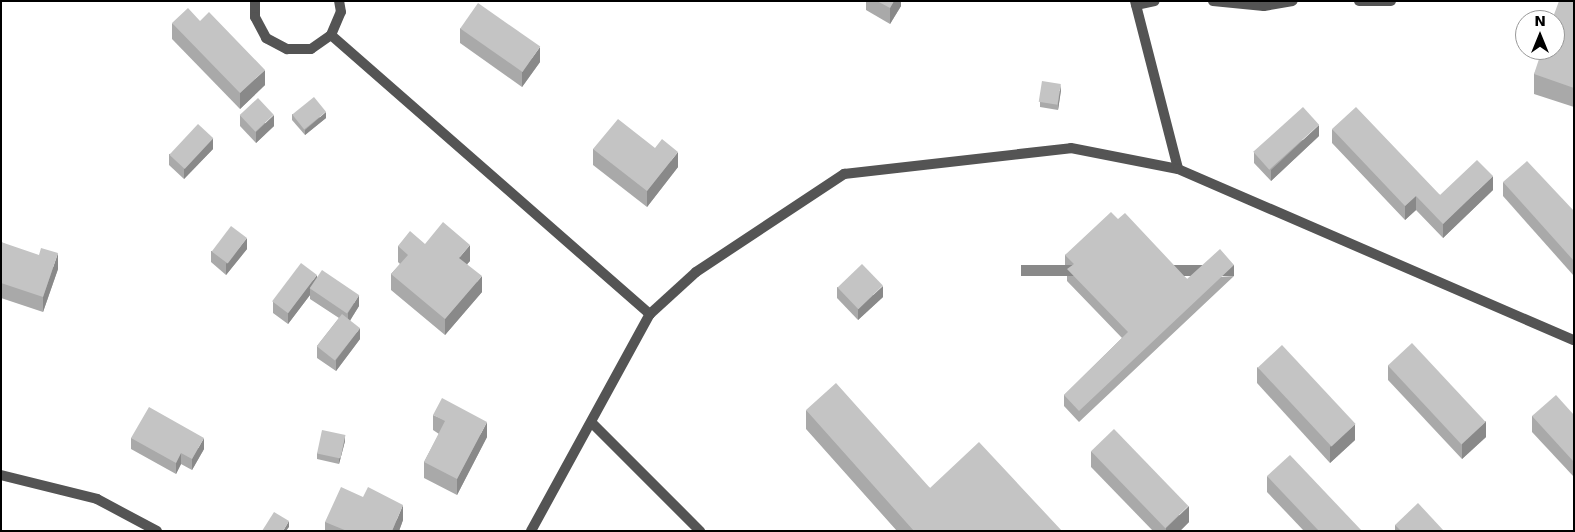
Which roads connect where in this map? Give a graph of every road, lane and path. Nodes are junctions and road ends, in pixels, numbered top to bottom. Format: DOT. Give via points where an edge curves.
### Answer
graph roads {
  1 [pos="255,1"];
  2 [pos="340,1"];
  3 [pos="1155,1"];
  4 [pos="1213,1"];
  5 [pos="1294,1"];
  6 [pos="1359,1"];
  7 [pos="1392,1"];
  8 [pos="1135,3"];
  9 [pos="331,35"];
  10 [pos="1178,169"];
  11 [pos="650,314"];
  12 [pos="1574,340"];
  13 [pos="592,424"];
  14 [pos="1,475"];
  15 [pos="157,531"];
  16 [pos="531,531"];
  17 [pos="700,531"];
  1 -- 9 [label="lane" via="255,17 266,38 287,50 311,49"];
  2 -- 9 [label="lane" via="341,12"];
  3 -- 8 [label="lane"];
  4 -- 5 [label="lane" via="1264,6"];
  6 -- 7 [label="lane"];
  8 -- 10 [label="lane"];
  9 -- 11 [label="lane"];
  10 -- 11 [label="lane" via="1071,148 844,174 696,272"];
  10 -- 12 [label="lane"];
  11 -- 13 [label="lane"];
  13 -- 16 [label="lane"];
  13 -- 17 [label="lane"];
  14 -- 15 [label="lane" via="97,499"];
}
